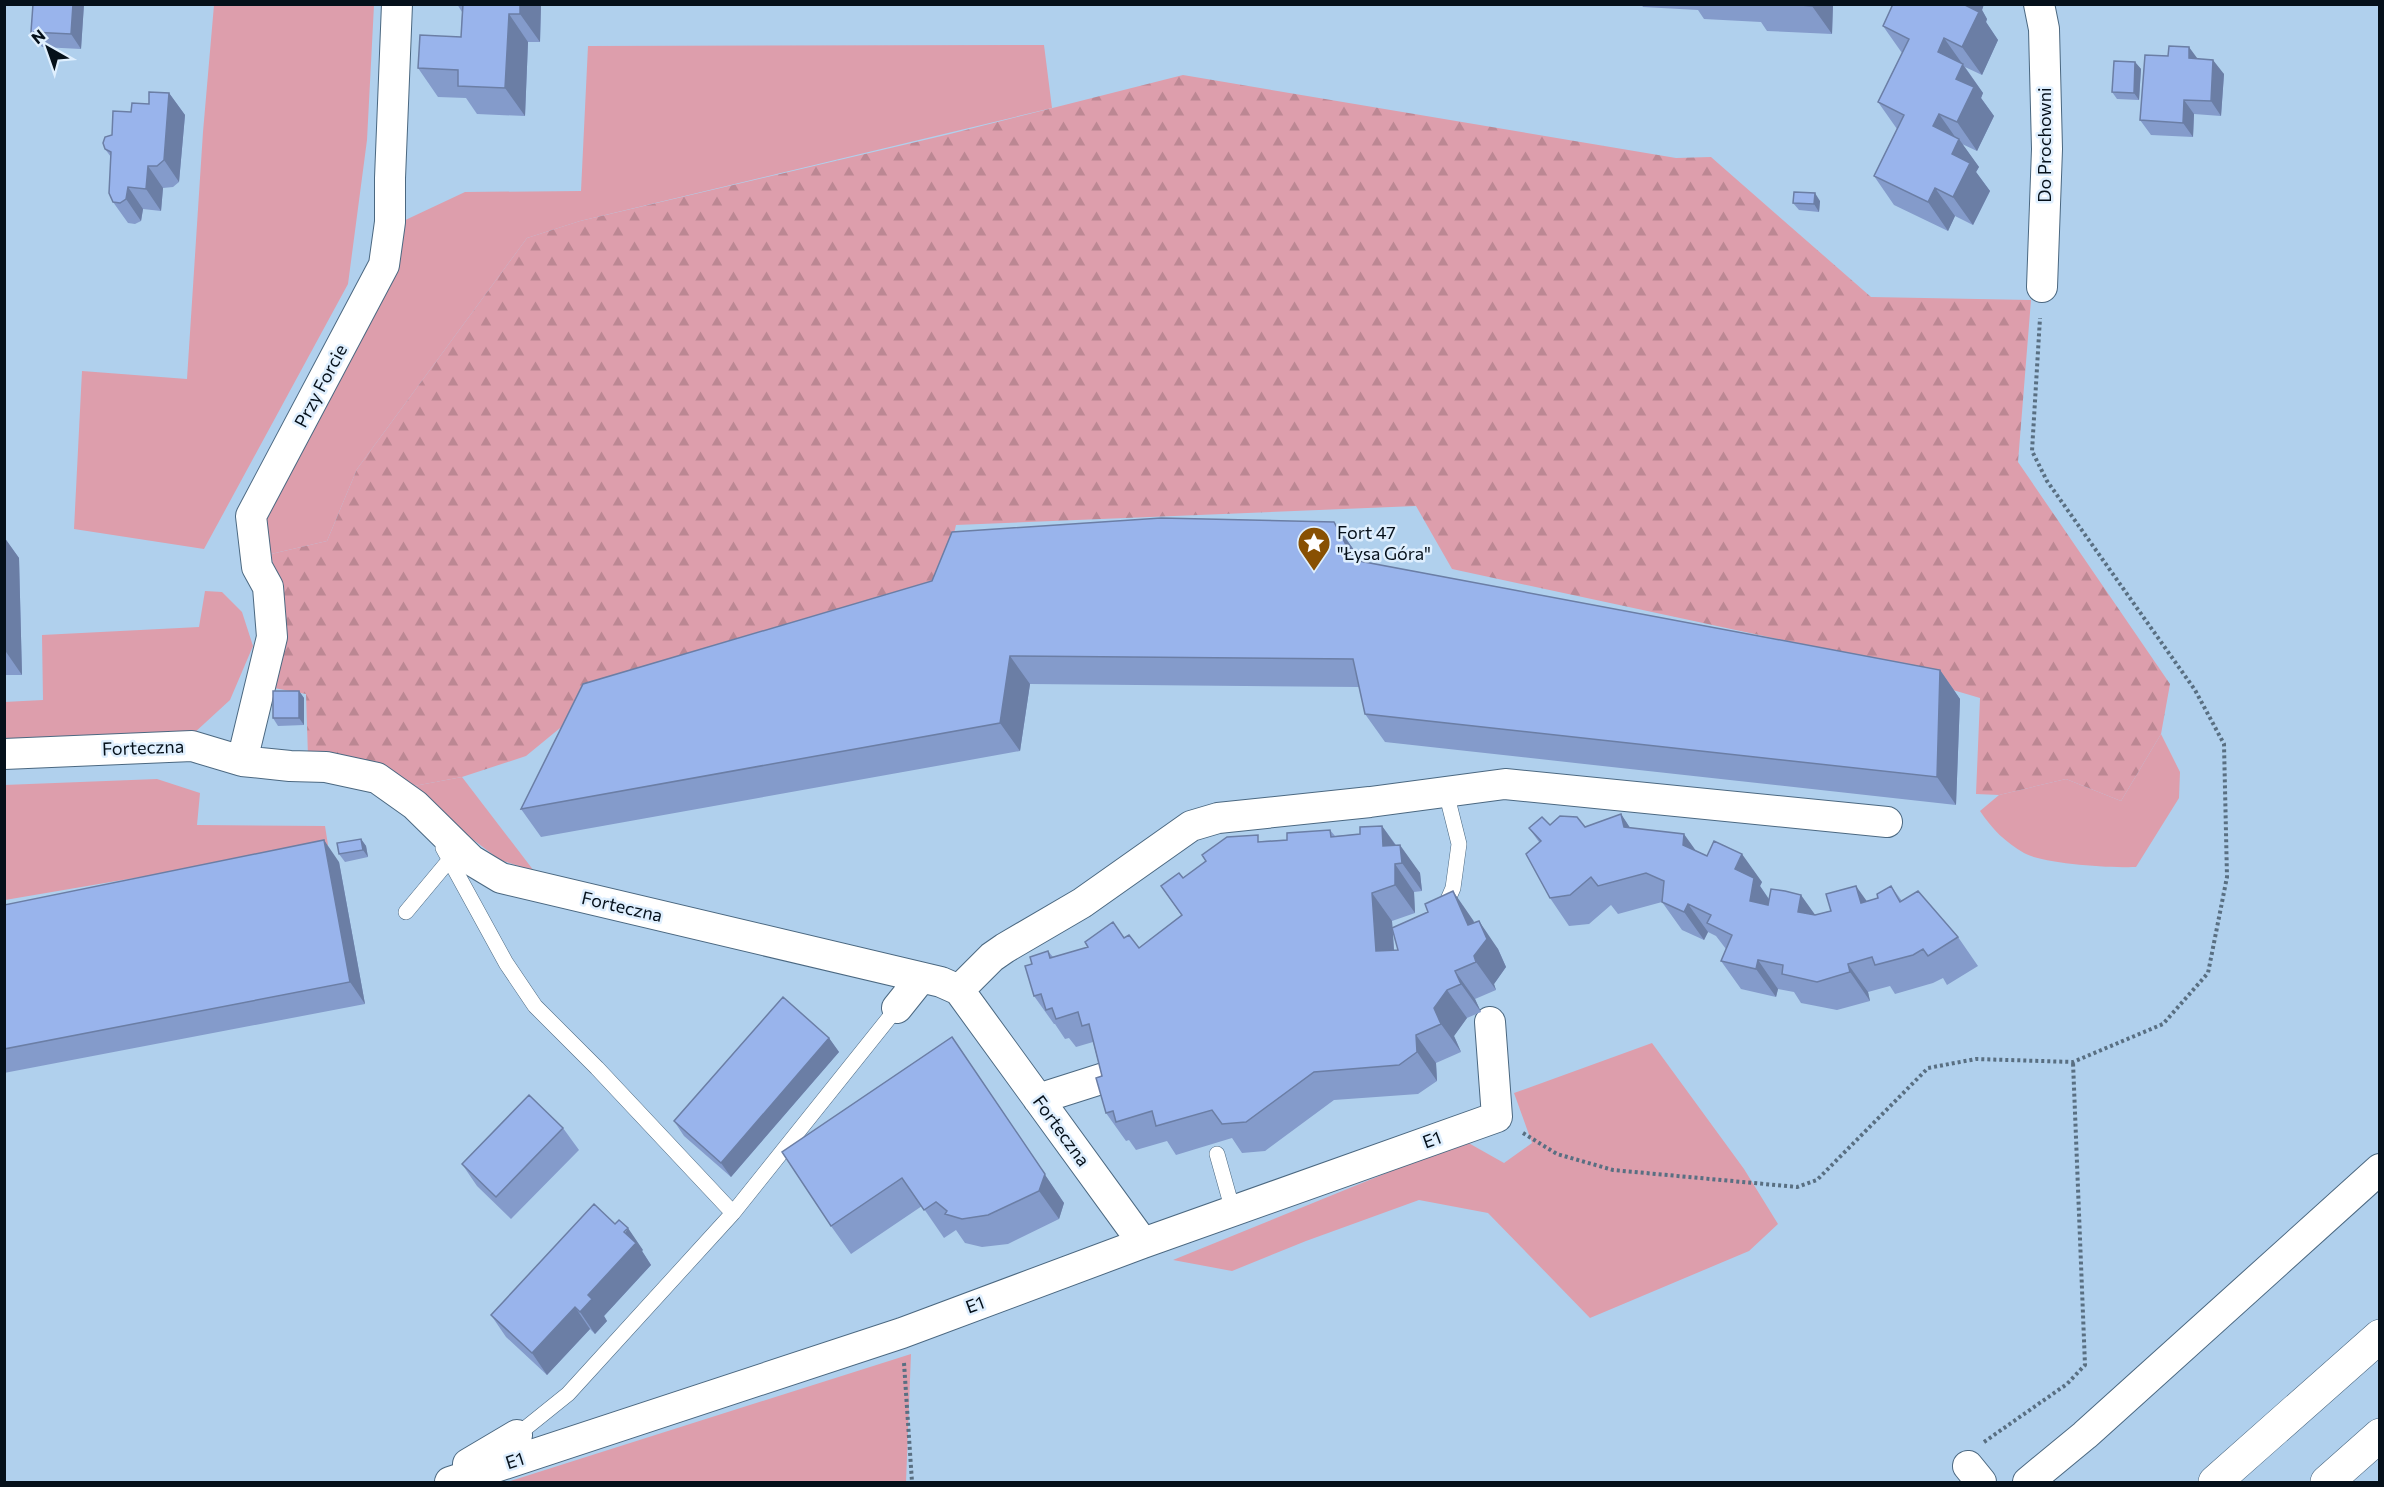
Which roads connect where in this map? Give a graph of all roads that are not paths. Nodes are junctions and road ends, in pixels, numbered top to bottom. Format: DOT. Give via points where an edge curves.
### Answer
graph roads {
  1 [pos="397,4"];
  2 [pos="2039,4"];
  3 [pos="2042,287"];
  4 [pos="4,754"];
  5 [pos="242,761"];
  6 [pos="1446,792"];
  7 [pos="415,805"];
  8 [pos="1887,822"];
  9 [pos="451,858"];
  10 [pos="405,912"];
  11 [pos="1438,924"];
  12 [pos="921,978"];
  13 [pos="959,990"];
  14 [pos="897,1008"];
  15 [pos="1490,1022"];
  16 [pos="1104,1078"];
  17 [pos="1038,1099"];
  18 [pos="1217,1154"];
  19 [pos="2379,1169"];
  20 [pos="1233,1211"];
  21 [pos="733,1213"];
  22 [pos="1143,1243"];
  23 [pos="2379,1336"];
  24 [pos="517,1435"];
  25 [pos="2379,1435"];
  26 [pos="436,1482"];
  27 [pos="450,1482"];
  28 [pos="2028,1482"];
  29 [pos="2216,1482"];
  30 [pos="2327,1482"];
  1 -- 5 [label="street, Przy Forcie" via="390,222 384,265 252,516 257,567 268,586 272,637"];
  2 -- 3 [label="street, Do Prochowni" via="2044,29 2047,149"];
  4 -- 5 [label="street, Forteczna" via="192,746"];
  5 -- 7 [label="street, Forteczna" via="326,766 376,778"];
  6 -- 8 [label="street" via="1505,784"];
  6 -- 11 [label="lane" via="1460,844 1453,888"];
  6 -- 13 [label="street" via="1218,818 1191,826 1082,903 992,957"];
  7 -- 9 [label="lane"];
  7 -- 12 [label="street, Forteczna" via="471,860 501,878"];
  9 -- 10 [label="lane"];
  9 -- 21 [label="lane" via="506,963 535,1006"];
  12 -- 13 [label="street, Forteczna"];
  12 -- 14 [label="street"];
  13 -- 17 [label="street, Forteczna"];
  14 -- 21 [label="lane"];
  15 -- 20 [label="street, E1" via="1497,1117"];
  16 -- 17 [label="street"];
  17 -- 22 [label="street, Forteczna"];
  18 -- 20 [label="lane"];
  19 -- 28 [label="street"];
  20 -- 22 [label="street, E1"];
  21 -- 24 [label="lane" via="568,1394"];
  22 -- 27 [label="street, E1" via="902,1333"];
  23 -- 29 [label="highway"];
  24 -- 26 [label="street"];
  25 -- 30 [label="highway"];
}
